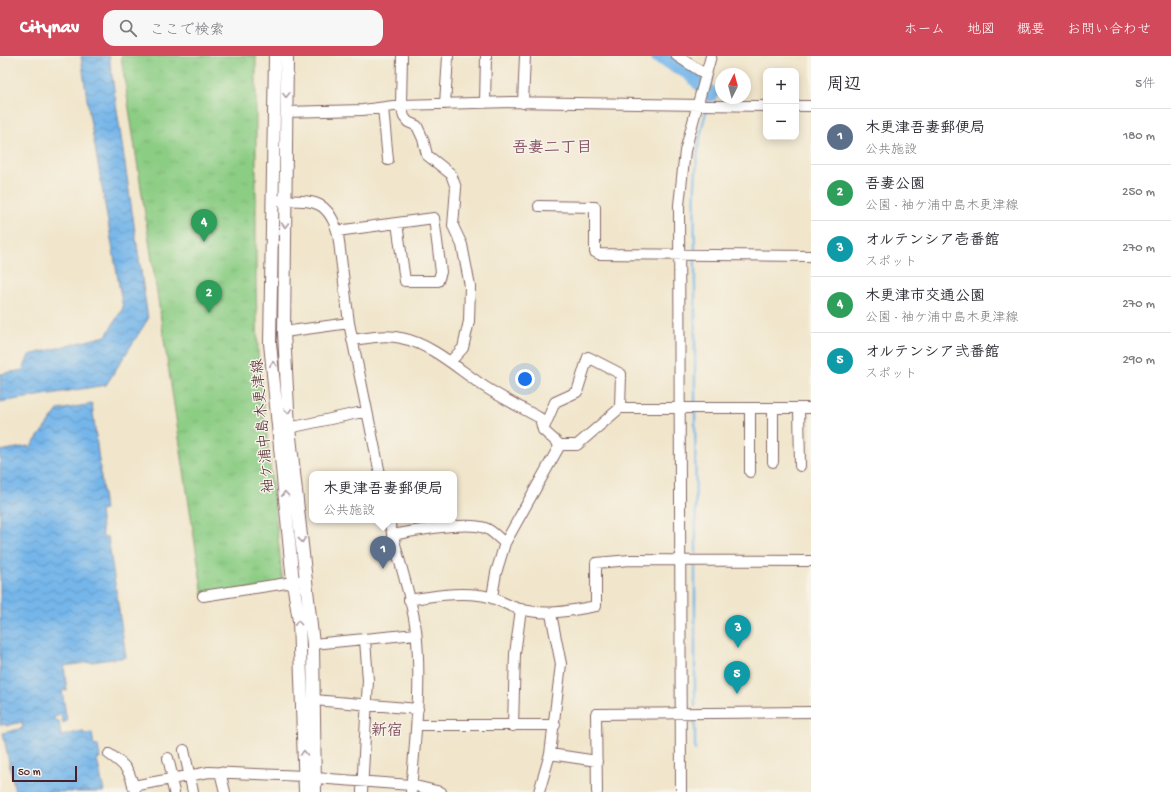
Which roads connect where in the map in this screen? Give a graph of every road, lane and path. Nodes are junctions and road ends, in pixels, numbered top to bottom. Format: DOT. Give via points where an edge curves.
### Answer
graph roads {
  1 [pos="275,56"];
  2 [pos="287,56"];
  3 [pos="402,56"];
  4 [pos="448,56"];
  5 [pos="486,56"];
  6 [pos="525,56"];
  7 [pos="677,56"];
  8 [pos="711,56"];
  9 [pos="705,74"];
  10 [pos="485,103"];
  11 [pos="523,103"];
  12 [pos="445,104"];
  13 [pos="401,105"];
  14 [pos="697,106"];
  15 [pos="763,106"];
  16 [pos="799,106"];
  17 [pos="811,106"];
  18 [pos="382,108"];
  19 [pos="286,112"];
  20 [pos="388,160"];
  21 [pos="273,200"];
  22 [pos="285,201"];
  23 [pos="538,206"];
  24 [pos="397,223"];
  25 [pos="337,231"];
  26 [pos="680,256"];
  27 [pos="811,256"];
  28 [pos="349,323"];
  29 [pos="284,332"];
  30 [pos="352,340"];
  31 [pos="450,362"];
  32 [pos="620,408"];
  33 [pos="680,408"];
  34 [pos="750,408"];
  35 [pos="773,408"];
  36 [pos="799,408"];
  37 [pos="811,408"];
  38 [pos="367,410"];
  39 [pos="289,428"];
  40 [pos="543,430"];
  41 [pos="560,445"];
  42 [pos="773,462"];
  43 [pos="800,466"];
  44 [pos="379,471"];
  45 [pos="750,472"];
  46 [pos="390,523"];
  47 [pos="392,535"];
  48 [pos="504,544"];
  49 [pos="680,561"];
  50 [pos="811,561"];
  51 [pos="306,581"];
  52 [pos="293,582"];
  53 [pos="203,596"];
  54 [pos="492,597"];
  55 [pos="409,600"];
  56 [pos="521,609"];
  57 [pos="551,614"];
  58 [pos="416,634"];
  59 [pos="365,640"];
  60 [pos="314,644"];
  61 [pos="314,700"];
  62 [pos="366,706"];
  63 [pos="418,709"];
  64 [pos="679,712"];
  65 [pos="811,712"];
  66 [pos="418,725"];
  67 [pos="555,725"];
  68 [pos="513,726"];
  69 [pos="184,750"];
  70 [pos="109,754"];
  71 [pos="550,754"];
  72 [pos="168,758"];
  73 [pos="597,761"];
  74 [pos="220,772"];
  75 [pos="189,776"];
  76 [pos="310,777"];
  77 [pos="172,779"];
  78 [pos="362,781"];
  79 [pos="134,789"];
  80 [pos="411,789"];
  81 [pos="174,792"];
  82 [pos="193,792"];
  83 [pos="224,792"];
  84 [pos="305,792"];
  85 [pos="315,792"];
  86 [pos="362,792"];
  87 [pos="441,792"];
  88 [pos="540,792"];
  89 [pos="597,792"];
  90 [pos="681,792"];
  1 -- 21 [label="main road, 袖ケ浦中島木更津線"];
  2 -- 19 [label="main road, 袖ケ浦中島木更津線, one-way"];
  3 -- 13 [label="street"];
  4 -- 12 [label="street"];
  5 -- 10 [label="street"];
  6 -- 11 [label="street"];
  7 -- 9 [label="street"];
  8 -- 9 [label="street"];
  9 -- 14 [label="street"];
  10 -- 11 [label="street"];
  10 -- 12 [label="street"];
  11 -- 14 [label="street"];
  12 -- 13 [label="street"];
  13 -- 18 [label="street"];
  13 -- 31 [label="street" via="408,122 417,126 427,155 451,174 456,188 453,226 462,245 470,286 469,320 463,348"];
  14 -- 15 [label="street"];
  14 -- 26 [label="street" via="681,176"];
  16 -- 17 [label="street"];
  18 -- 19 [label="street"];
  18 -- 20 [label="street"];
  19 -- 22 [label="main road, 袖ケ浦中島木更津線"];
  21 -- 22 [label="street"];
  52 -- 21 [label="main road, 袖ケ浦中島木更津線, one-way" via="270,343"];
  22 -- 25 [label="street" via="313,201 334,221"];
  22 -- 29 [label="main road, 袖ケ浦中島木更津線, one-way"];
  23 -- 26 [label="street" via="595,207 595,252 599,254"];
  24 -- 24 [label="street" via="434,218 441,272 438,281 405,281"];
  24 -- 25 [label="street"];
  25 -- 28 [label="street"];
  26 -- 27 [label="street"];
  26 -- 33 [label="street"];
  28 -- 29 [label="street"];
  28 -- 30 [label="street"];
  29 -- 39 [label="main road, 袖ケ浦中島木更津線, one-way"];
  30 -- 31 [label="street" via="400,337 419,344"];
  30 -- 38 [label="street"];
  31 -- 40 [label="street" via="486,387 540,418"];
  32 -- 33 [label="street"];
  32 -- 40 [label="street" via="621,374 588,357 577,392 555,402"];
  32 -- 41 [label="street" via="577,445"];
  33 -- 34 [label="street"];
  33 -- 49 [label="street"];
  34 -- 35 [label="street"];
  34 -- 45 [label="street"];
  35 -- 36 [label="street"];
  35 -- 42 [label="street"];
  36 -- 37 [label="street"];
  36 -- 43 [label="street"];
  38 -- 39 [label="street"];
  38 -- 44 [label="street"];
  39 -- 51 [label="main road, 袖ケ浦中島木更津線, one-way"];
  40 -- 41 [label="street"];
  41 -- 48 [label="street"];
  46 -- 47 [label="street"];
  47 -- 48 [label="street" via="459,526 485,528"];
  47 -- 55 [label="street"];
  48 -- 54 [label="street"];
  49 -- 50 [label="street"];
  49 -- 57 [label="street" via="630,560 596,563 596,606"];
  49 -- 64 [label="street"];
  51 -- 52 [label="street"];
  51 -- 60 [label="main road, 袖ケ浦中島木更津線"];
  52 -- 53 [label="street"];
  76 -- 52 [label="main road, 袖ケ浦中島木更津線, one-way"];
  54 -- 55 [label="street" via="468,594"];
  54 -- 56 [label="street"];
  55 -- 58 [label="street"];
  56 -- 57 [label="street"];
  56 -- 68 [label="street" via="515,654"];
  57 -- 67 [label="street" via="561,664"];
  58 -- 59 [label="street"];
  58 -- 63 [label="street"];
  59 -- 60 [label="street"];
  59 -- 62 [label="street" via="368,680"];
  60 -- 61 [label="main road, 袖ケ浦中島木更津線"];
  61 -- 62 [label="street"];
  61 -- 76 [label="main road, 袖ケ浦中島木更津線"];
  62 -- 63 [label="street"];
  62 -- 78 [label="street"];
  63 -- 66 [label="street"];
  64 -- 65 [label="street"];
  64 -- 73 [label="street" via="596,714"];
  64 -- 90 [label="street"];
  66 -- 68 [label="street"];
  66 -- 80 [label="street"];
  67 -- 68 [label="street"];
  67 -- 71 [label="street"];
  69 -- 75 [label="street"];
  70 -- 79 [label="street" via="128,769"];
  71 -- 73 [label="street"];
  71 -- 88 [label="street"];
  72 -- 77 [label="street"];
  73 -- 89 [label="street"];
  74 -- 75 [label="street"];
  74 -- 76 [label="street"];
  74 -- 83 [label="street"];
  75 -- 77 [label="street"];
  75 -- 82 [label="street"];
  76 -- 78 [label="street"];
  76 -- 84 [label="main road, 袖ケ浦中島木更津線"];
  76 -- 85 [label="main road, 袖ケ浦中島木更津線"];
  77 -- 79 [label="street"];
  77 -- 81 [label="street"];
  78 -- 80 [label="street"];
  78 -- 86 [label="street"];
  80 -- 87 [label="street"];
}
